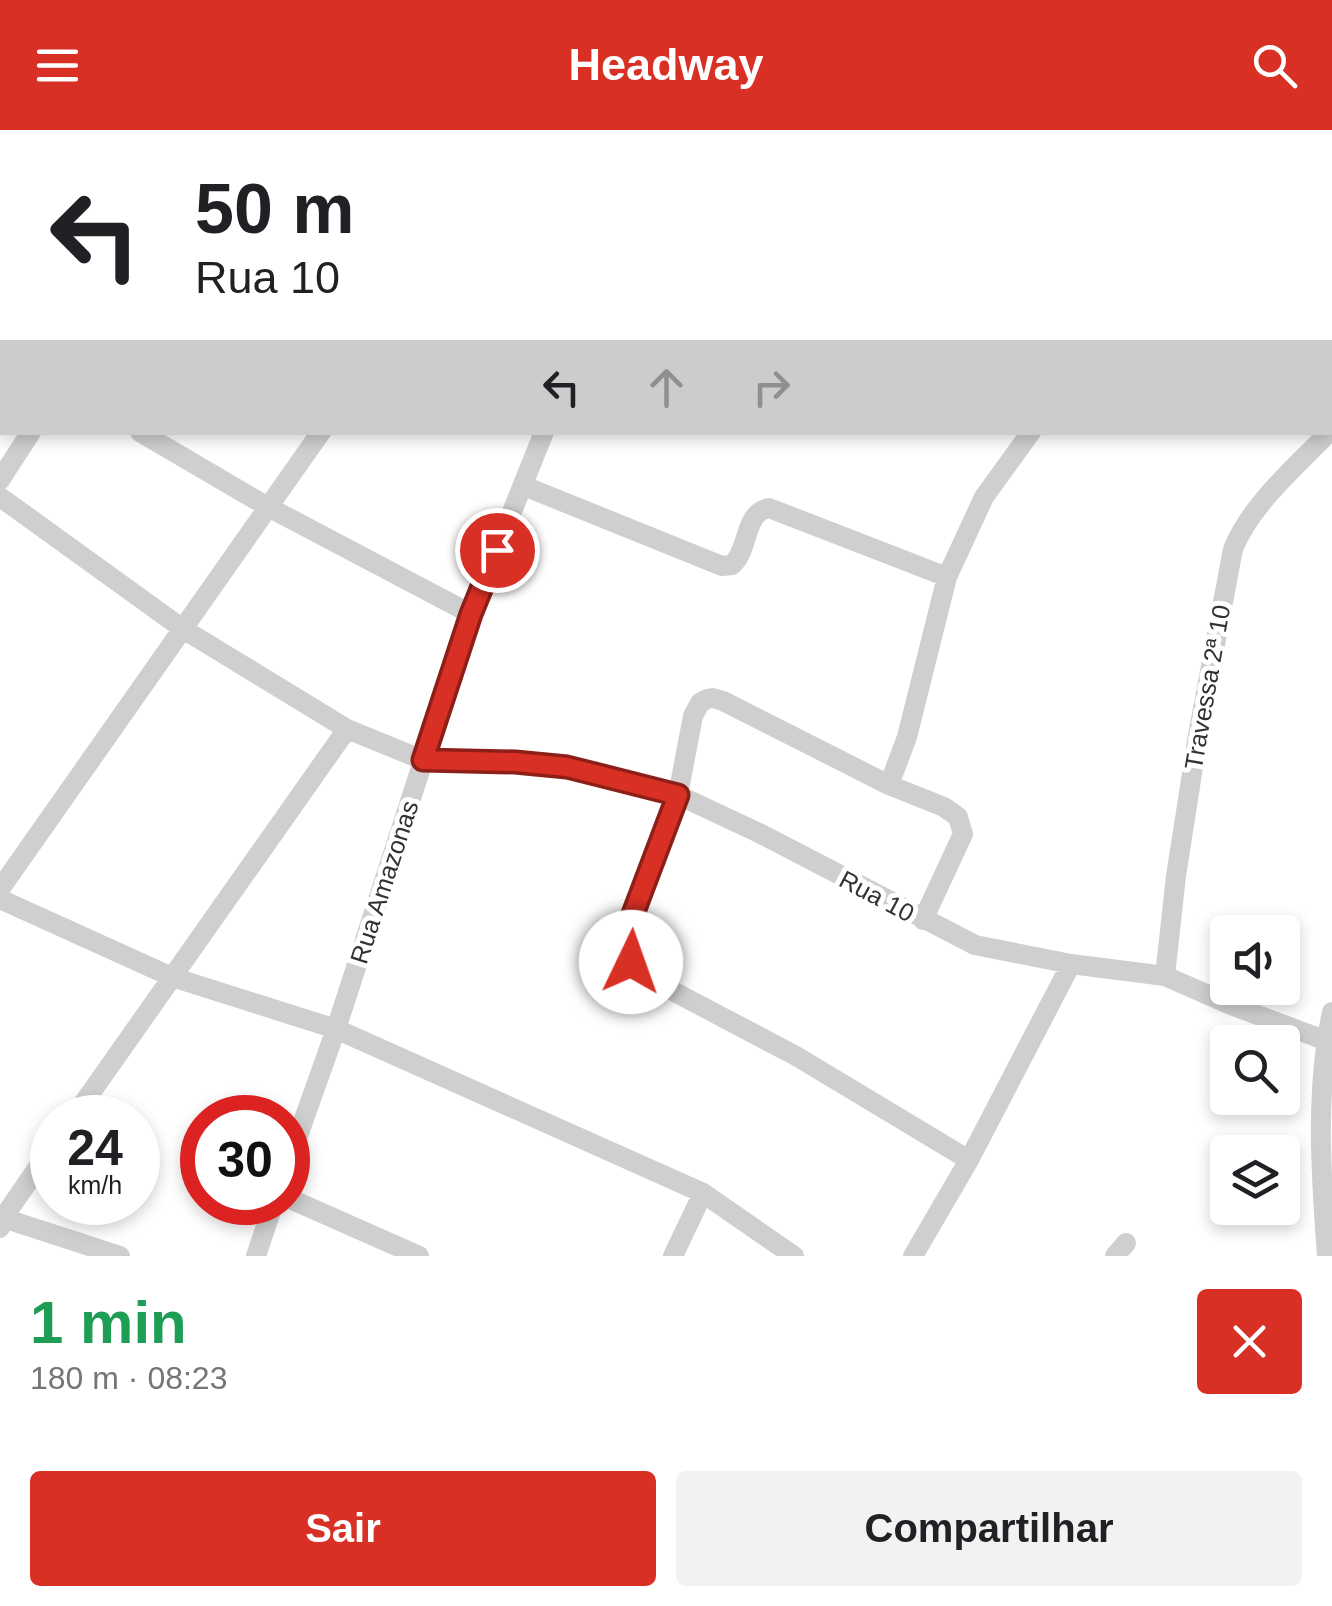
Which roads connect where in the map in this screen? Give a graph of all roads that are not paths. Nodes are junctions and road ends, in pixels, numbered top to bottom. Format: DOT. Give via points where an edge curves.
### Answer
graph roads {
  1 [pos="30,435"];
  2 [pos="145,435"];
  3 [pos="319,435"];
  4 [pos="543,435"];
  5 [pos="1029,435"];
  6 [pos="1326,435"];
  7 [pos="0,480"];
  8 [pos="524,486"];
  9 [pos="0,497"];
  10 [pos="268,507"];
  11 [pos="947,578"];
  12 [pos="471,614"];
  13 [pos="183,630"];
  14 [pos="347,730"];
  15 [pos="423,760"];
  16 [pos="889,785"];
  17 [pos="678,795"];
  18 [pos="0,889"];
  19 [pos="0,899"];
  20 [pos="924,920"];
  21 [pos="1072,964"];
  22 [pos="1166,976"];
  23 [pos="172,977"];
  24 [pos="1332,1012"];
  25 [pos="336,1029"];
  26 [pos="1329,1042"];
  27 [pos="89,1095"];
  28 [pos="310,1102"];
  29 [pos="969,1160"];
  30 [pos="30,1179"];
  31 [pos="703,1193"];
  32 [pos="310,1208"];
  33 [pos="1,1221"];
  34 [pos="266,1225"];
  35 [pos="120,1256"];
  36 [pos="256,1256"];
  37 [pos="419,1256"];
  38 [pos="673,1256"];
  39 [pos="794,1256"];
  40 [pos="913,1256"];
  41 [pos="1328,1256"];
  1 -- 7 [label="street"];
  2 -- 10 [label="street"];
  3 -- 10 [label="street"];
  4 -- 8 [label="street, Rua Amazonas"];
  5 -- 11 [label="street" via="984,497"];
  6 -- 22 [label="street, Travessa 2ª 10" via="1257,508 1233,549 1198,735"];
  8 -- 11 [label="street" via="722,566 741,556 754,514 769,508"];
  8 -- 12 [label="street, Rua Amazonas"];
  9 -- 13 [label="street"];
  10 -- 12 [label="street"];
  10 -- 13 [label="street"];
  11 -- 16 [label="street"];
  12 -- 15 [label="street, Rua Amazonas"];
  13 -- 14 [label="street"];
  13 -- 18 [label="street"];
  14 -- 15 [label="street"];
  14 -- 23 [label="street"];
  15 -- 17 [label="street, Rua 10" via="567,767"];
  15 -- 25 [label="street, Rua Amazonas"];
  16 -- 17 [label="street" via="713,698 693,716"];
  16 -- 20 [label="street" via="944,807 958,817 963,834"];
  17 -- 20 [label="street, Rua 10"];
  17 -- 29 [label="street" via="630,922 631,962"];
  19 -- 23 [label="street"];
  20 -- 21 [label="street, Rua 10" via="975,945"];
  21 -- 22 [label="street, Rua 10"];
  21 -- 29 [label="street"];
  22 -- 26 [label="street, Rua 10"];
  23 -- 25 [label="street"];
  23 -- 27 [label="street"];
  24 -- 26 [label="street"];
  25 -- 28 [label="street, Rua Amazonas"];
  25 -- 31 [label="street"];
  26 -- 41 [label="street" via="1320,1163"];
  29 -- 40 [label="street"];
  30 -- 33 [label="street"];
  31 -- 38 [label="street"];
  31 -- 39 [label="street"];
  32 -- 37 [label="street"];
  33 -- 35 [label="street"];
  34 -- 36 [label="street"];
}
